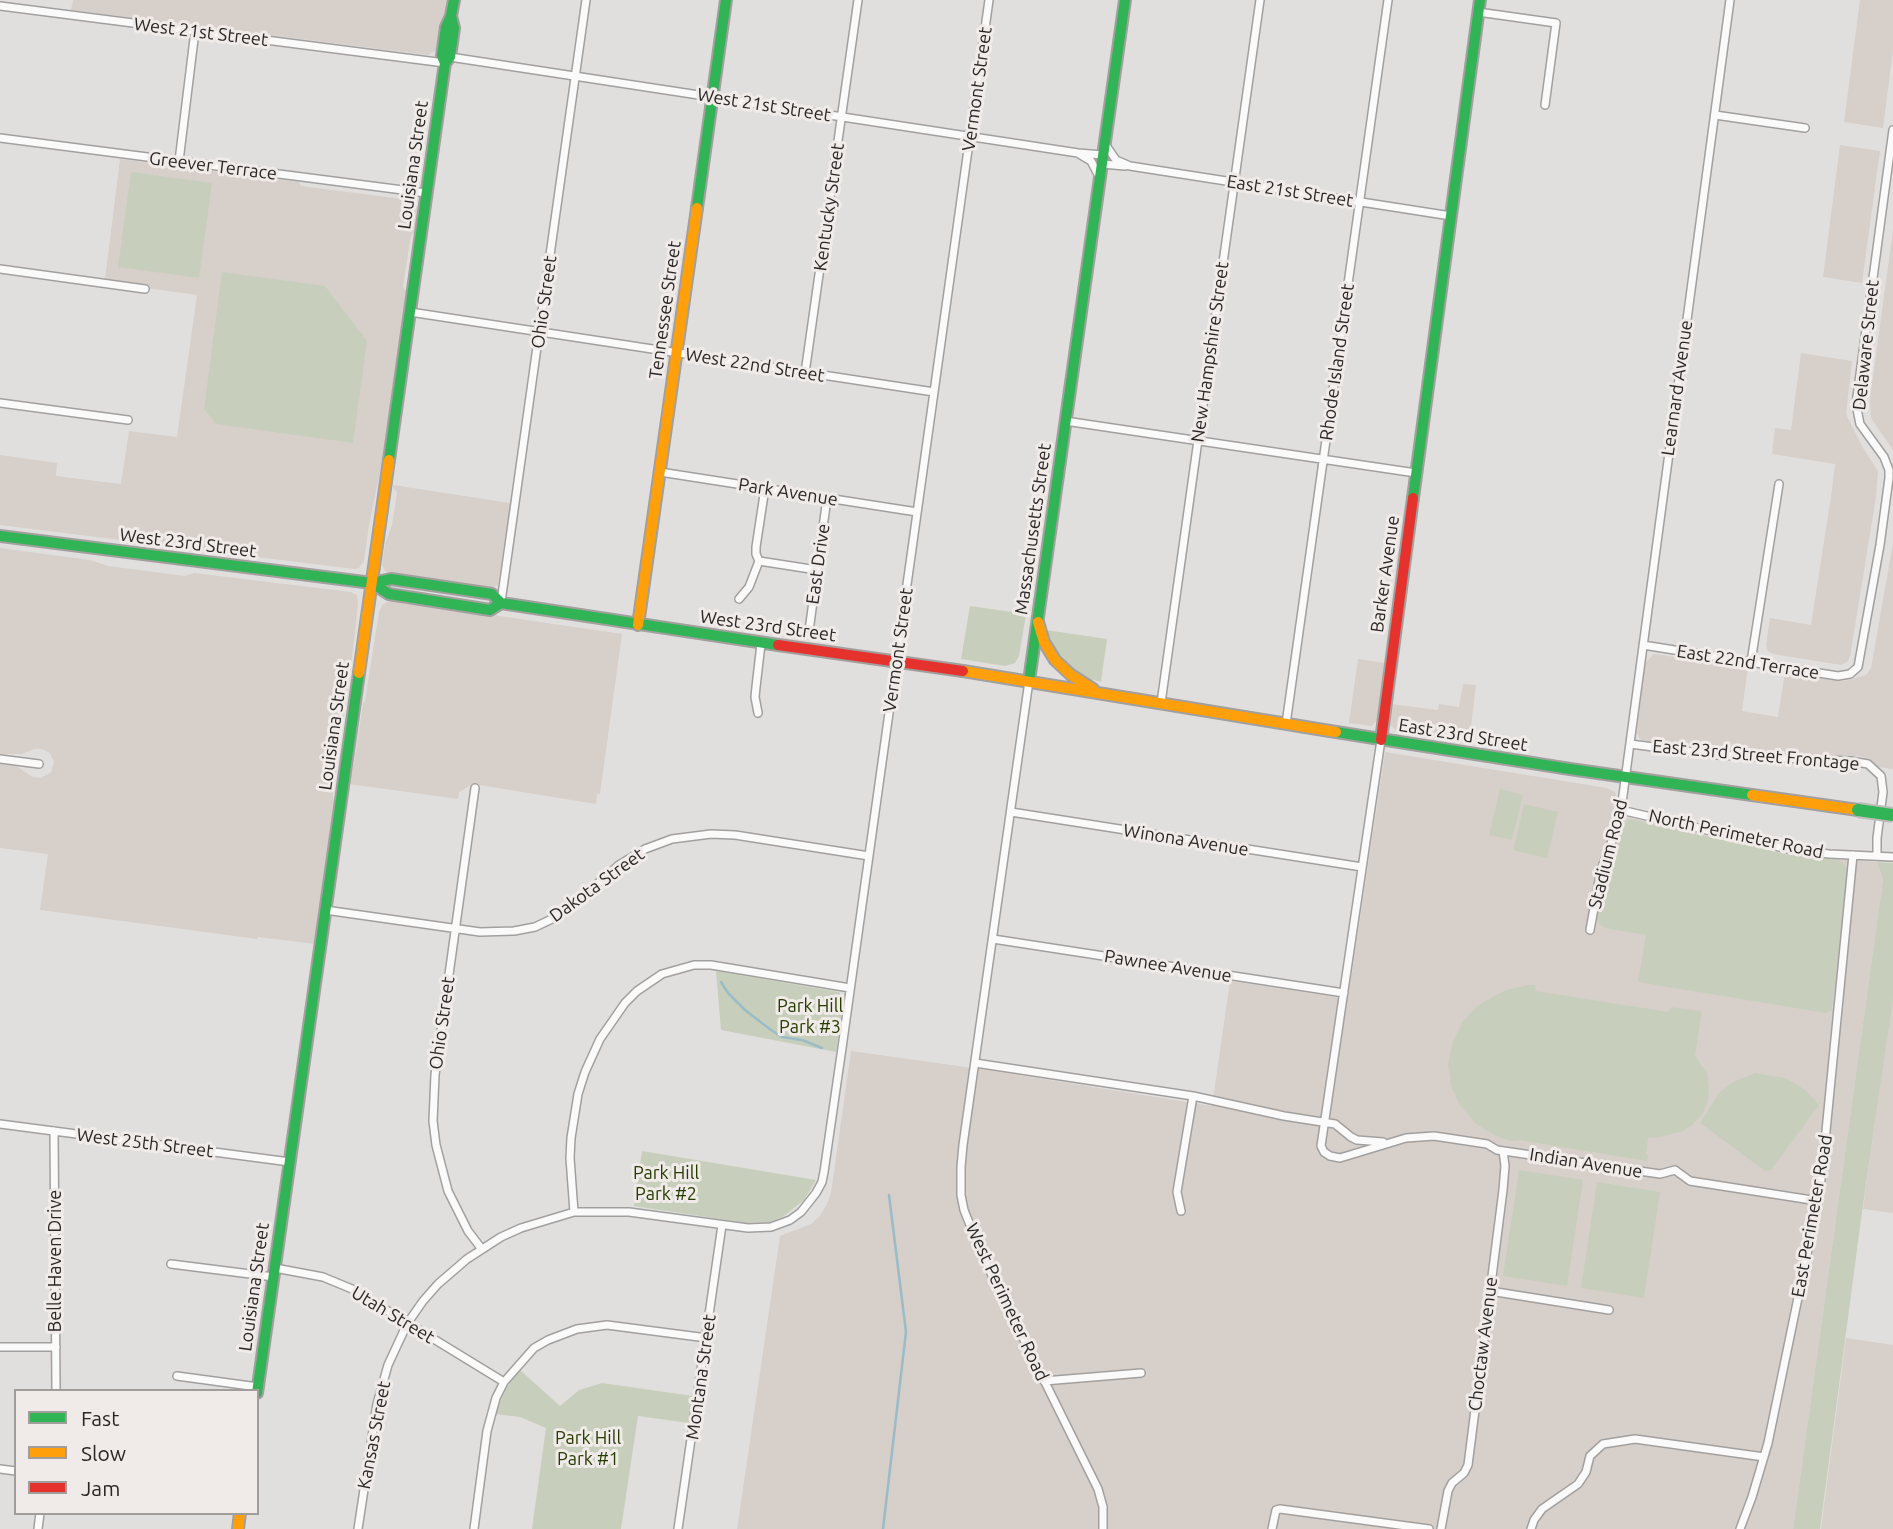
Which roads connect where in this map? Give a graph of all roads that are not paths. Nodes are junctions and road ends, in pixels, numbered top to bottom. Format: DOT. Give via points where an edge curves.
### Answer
graph roads {
  1 [pos="454,0"];
  2 [pos="586,0"];
  3 [pos="726,0"];
  4 [pos="858,0"];
  5 [pos="989,0"];
  6 [pos="1125,0"];
  7 [pos="1260,0"];
  8 [pos="1388,0"];
  9 [pos="1730,0"];
  10 [pos="0,6"];
  11 [pos="1479,6"];
  12 [pos="195,31"];
  13 [pos="447,60"];
  14 [pos="576,76"];
  15 [pos="713,97"];
  16 [pos="1545,105"];
  17 [pos="1715,115"];
  18 [pos="841,117"];
  19 [pos="1805,128"];
  20 [pos="1893,130"];
  21 [pos="970,137"];
  22 [pos="0,138"];
  23 [pos="1078,153"];
  24 [pos="1103,154"];
  25 [pos="178,161"];
  26 [pos="1130,166"];
  27 [pos="1100,179"];
  28 [pos="1234,183"];
  29 [pos="426,193"];
  30 [pos="1359,202"];
  31 [pos="1451,216"];
  32 [pos="0,269"];
  33 [pos="145,289"];
  34 [pos="410,312"];
  35 [pos="540,331"];
  36 [pos="677,352"];
  37 [pos="805,373"];
  38 [pos="934,392"];
  39 [pos="0,403"];
  40 [pos="128,420"];
  41 [pos="1066,421"];
  42 [pos="1198,440"];
  43 [pos="1324,459"];
  44 [pos="660,472"];
  45 [pos="1416,473"];
  46 [pos="1779,484"];
  47 [pos="765,488"];
  48 [pos="827,498"];
  49 [pos="917,512"];
  50 [pos="0,536"];
  51 [pos="760,561"];
  52 [pos="817,570"];
  53 [pos="372,583"];
  54 [pos="739,599"];
  55 [pos="501,603"];
  56 [pos="1038,622"];
  57 [pos="639,625"];
  58 [pos="809,631"];
  59 [pos="761,644"];
  60 [pos="1643,645"];
  61 [pos="896,661"];
  62 [pos="1751,662"];
  63 [pos="1853,673"];
  64 [pos="1029,681"];
  65 [pos="1103,694"];
  66 [pos="1161,703"];
  67 [pos="758,713"];
  68 [pos="1286,724"];
  69 [pos="1381,740"];
  70 [pos="1630,744"];
  71 [pos="0,759"];
  72 [pos="39,764"];
  73 [pos="1626,777"];
  74 [pos="475,788"];
  75 [pos="1621,810"];
  76 [pos="1011,812"];
  77 [pos="1893,815"];
  78 [pos="1853,855"];
  79 [pos="869,856"];
  80 [pos="1877,856"];
  81 [pos="1893,857"];
  82 [pos="1362,867"];
  83 [pos="325,910"];
  84 [pos="455,929"];
  85 [pos="1590,930"];
  86 [pos="992,939"];
  87 [pos="850,988"];
  88 [pos="1343,993"];
  89 [pos="975,1063"];
  90 [pos="1193,1096"];
  91 [pos="1325,1122"];
  92 [pos="0,1124"];
  93 [pos="54,1131"];
  94 [pos="1394,1142"];
  95 [pos="1503,1151"];
  96 [pos="1324,1152"];
  97 [pos="290,1162"];
  98 [pos="1818,1201"];
  99 [pos="1181,1211"];
  100 [pos="574,1212"];
  101 [pos="723,1225"];
  102 [pos="481,1248"];
  103 [pos="171,1264"];
  104 [pos="274,1272"];
  105 [pos="1490,1291"];
  106 [pos="1609,1310"];
  107 [pos="407,1324"];
  108 [pos="706,1338"];
  109 [pos="0,1347"];
  110 [pos="56,1347"];
  111 [pos="1141,1373"];
  112 [pos="177,1376"];
  113 [pos="1044,1381"];
  114 [pos="504,1382"];
  115 [pos="56,1389"];
  116 [pos="252,1389"];
  117 [pos="258,1389"];
  118 [pos="1765,1457"];
  119 [pos="358,1529"];
  120 [pos="474,1529"];
  121 [pos="678,1529"];
  122 [pos="1103,1529"];
  123 [pos="1272,1529"];
  124 [pos="1429,1529"];
  125 [pos="1441,1529"];
  126 [pos="1531,1529"];
  127 [pos="1740,1529"];
  1 -- 13 [label="main road, Louisiana Street" via="442,56"];
  2 -- 14 [label="street, Ohio Street"];
  3 -- 15 [label="main road, Tennessee Street"];
  4 -- 18 [label="street, Kentucky Street"];
  5 -- 21 [label="street, Vermont Street"];
  6 -- 24 [label="main road, Massachusetts Street"];
  7 -- 28 [label="street, New Hampshire Street"];
  8 -- 30 [label="street, Rhode Island Street"];
  9 -- 17 [label="street, Learnard Avenue"];
  10 -- 12 [label="street, West 21st Street"];
  11 -- 16 [label="street" via="1556,23"];
  11 -- 31 [label="main road, Barker Avenue"];
  12 -- 13 [label="street, West 21st Street"];
  12 -- 25 [label="street"];
  13 -- 14 [label="street, West 21st Street"];
  13 -- 29 [label="main road, Louisiana Street"];
  14 -- 15 [label="street, West 21st Street"];
  14 -- 35 [label="street, Ohio Street"];
  15 -- 18 [label="street, West 21st Street"];
  15 -- 36 [label="main road, Tennessee Street"];
  17 -- 19 [label="street"];
  17 -- 60 [label="street, Learnard Avenue"];
  18 -- 21 [label="street, West 21st Street"];
  18 -- 37 [label="street, Kentucky Street"];
  20 -- 63 [label="street, Delaware Street" via="1856,404 1860,424 1884,457 1889,478 1860,661"];
  21 -- 23 [label="street, West 21st Street"];
  21 -- 38 [label="street, Vermont Street"];
  22 -- 25 [label="street, Greever Terrace"];
  23 -- 24 [label="street, West 21st Street"];
  23 -- 27 [label="street" via="1091,161"];
  24 -- 26 [label="street"];
  24 -- 26 [label="street, East 21st Street" via="1120,167"];
  24 -- 27 [label="main road, Massachusetts Street"];
  25 -- 29 [label="street, Greever Terrace"];
  26 -- 28 [label="street, East 21st Street"];
  27 -- 41 [label="main road, Massachusetts Street"];
  28 -- 30 [label="street, East 21st Street"];
  28 -- 42 [label="street, New Hampshire Street"];
  29 -- 34 [label="main road, Louisiana Street"];
  30 -- 31 [label="street, East 21st Street"];
  30 -- 43 [label="street, Rhode Island Street"];
  31 -- 45 [label="main road, Barker Avenue"];
  32 -- 33 [label="street"];
  34 -- 35 [label="street, West 22nd Street"];
  34 -- 53 [label="main road, Louisiana Street"];
  35 -- 36 [label="street, West 22nd Street"];
  35 -- 55 [label="street, Ohio Street"];
  36 -- 37 [label="street, West 22nd Street"];
  36 -- 44 [label="main road, Tennessee Street"];
  37 -- 38 [label="street, West 22nd Street"];
  38 -- 49 [label="street, Vermont Street"];
  39 -- 40 [label="street"];
  41 -- 42 [label="street"];
  41 -- 56 [label="main road, Massachusetts Street"];
  42 -- 43 [label="street"];
  42 -- 66 [label="street, New Hampshire Street"];
  43 -- 45 [label="street"];
  43 -- 68 [label="street, Rhode Island Street"];
  44 -- 47 [label="street, Park Avenue"];
  44 -- 57 [label="main road, Tennessee Street"];
  45 -- 69 [label="main road, Barker Avenue"];
  46 -- 62 [label="street"];
  47 -- 48 [label="street, Park Avenue"];
  47 -- 51 [label="street" via="756,547"];
  48 -- 49 [label="street, Park Avenue"];
  48 -- 52 [label="street, East Drive"];
  49 -- 61 [label="street, Vermont Street"];
  50 -- 53 [label="main road, West 23rd Street"];
  51 -- 52 [label="street"];
  51 -- 54 [label="street"];
  52 -- 58 [label="street, East Drive"];
  53 -- 55 [label="main road, West 23rd Street" via="389,594 490,610"];
  53 -- 83 [label="main road, Louisiana Street"];
  55 -- 57 [label="main road, West 23rd Street"];
  56 -- 64 [label="main road, Massachusetts Street"];
  56 -- 65 [label="main road" via="1055,660"];
  57 -- 59 [label="main road, West 23rd Street"];
  59 -- 61 [label="main road, West 23rd Street"];
  59 -- 67 [label="street"];
  60 -- 62 [label="street, East 22nd Terrace"];
  60 -- 70 [label="street, Learnard Avenue"];
  61 -- 64 [label="main road, West 23rd Street"];
  61 -- 79 [label="street, Vermont Street"];
  62 -- 63 [label="street, East 22nd Terrace" via="1838,676"];
  64 -- 65 [label="main road, East 23rd Street"];
  64 -- 76 [label="street, Massachusetts Street"];
  65 -- 66 [label="main road, East 23rd Street"];
  66 -- 68 [label="main road, East 23rd Street"];
  68 -- 69 [label="main road, East 23rd Street"];
  69 -- 73 [label="main road, East 23rd Street"];
  69 -- 82 [label="street, Barker Avenue"];
  70 -- 73 [label="street, Learnard Avenue"];
  70 -- 80 [label="street, East 23rd Street Frontage" via="1717,755 1868,764 1881,776 1883,792"];
  71 -- 72 [label="street"];
  73 -- 75 [label="street, Stadium Road"];
  73 -- 77 [label="main road, East 23rd Street, bridge"];
  74 -- 84 [label="street, Ohio Street"];
  75 -- 78 [label="street, North Perimeter Road" via="1788,849"];
  75 -- 85 [label="street, Stadium Road" via="1601,870"];
  76 -- 82 [label="street, Winona Avenue"];
  76 -- 86 [label="street, Massachusetts Street"];
  78 -- 80 [label="street, North Perimeter Road"];
  78 -- 98 [label="street, East Perimeter Road"];
  79 -- 84 [label="street, Dakota Street" via="736,835 691,835 658,843 631,857 566,911 543,923 496,933"];
  79 -- 87 [label="street, Vermont Street"];
  80 -- 81 [label="street, North Perimeter Road"];
  82 -- 88 [label="street, Barker Avenue"];
  83 -- 84 [label="street, Dakota Street"];
  83 -- 97 [label="main road, Louisiana Street"];
  84 -- 102 [label="street, Ohio Street" via="433,1121 448,1191"];
  86 -- 88 [label="street, Pawnee Avenue"];
  86 -- 89 [label="street, Massachusetts Street"];
  87 -- 100 [label="street" via="694,965 662,974 637,991 600,1039 578,1094 570,1158"];
  87 -- 101 [label="street, Vermont Street" via="824,1172 816,1193 801,1212 780,1224 758,1229"];
  88 -- 91 [label="street, Barker Avenue"];
  89 -- 90 [label="street, Indian Avenue"];
  89 -- 113 [label="street, West Perimeter Road" via="961,1167 964,1210"];
  90 -- 91 [label="street, Indian Avenue"];
  90 -- 99 [label="street" via="1177,1192"];
  91 -- 94 [label="street, Indian Avenue" via="1357,1140"];
  91 -- 96 [label="street, Barker Avenue"];
  92 -- 93 [label="street, West 25th Street"];
  93 -- 97 [label="street, West 25th Street"];
  93 -- 110 [label="street, Belle Haven Drive"];
  94 -- 95 [label="street, Indian Avenue" via="1434,1136"];
  94 -- 96 [label="street, Indian Avenue" via="1340,1158"];
  95 -- 98 [label="street, Indian Avenue" via="1660,1174 1675,1170 1690,1181"];
  95 -- 105 [label="street, Choctaw Avenue" via="1503,1190"];
  97 -- 104 [label="main road, Louisiana Street"];
  98 -- 118 [label="street, East Perimeter Road"];
  100 -- 101 [label="street, Kansas Street" via="629,1212"];
  100 -- 102 [label="street, Kansas Street" via="521,1228"];
  101 -- 108 [label="street, Montana Street"];
  102 -- 107 [label="street, Kansas Street" via="439,1284"];
  103 -- 104 [label="street, Utah Street"];
  104 -- 107 [label="street, Utah Street" via="309,1273 339,1283"];
  104 -- 117 [label="main road, Louisiana Street"];
  105 -- 106 [label="street"];
  105 -- 125 [label="street, Choctaw Avenue" via="1468,1465 1448,1491"];
  107 -- 114 [label="street, Utah Street"];
  107 -- 119 [label="street, Kansas Street" via="377,1404"];
  108 -- 114 [label="street" via="617,1325 577,1328 534,1348"];
  108 -- 121 [label="street, Montana Street"];
  109 -- 110 [label="street"];
  110 -- 115 [label="street, Belle Haven Drive"];
  111 -- 113 [label="street"];
  112 -- 116 [label="street"];
  113 -- 122 [label="street, West Perimeter Road" via="1098,1489"];
  114 -- 120 [label="street" via="487,1431"];
  118 -- 126 [label="street" via="1635,1439 1603,1444 1590,1456 1581,1480 1542,1509"];
  118 -- 127 [label="street, East Perimeter Road"];
  123 -- 124 [label="street" via="1280,1509"];
}
